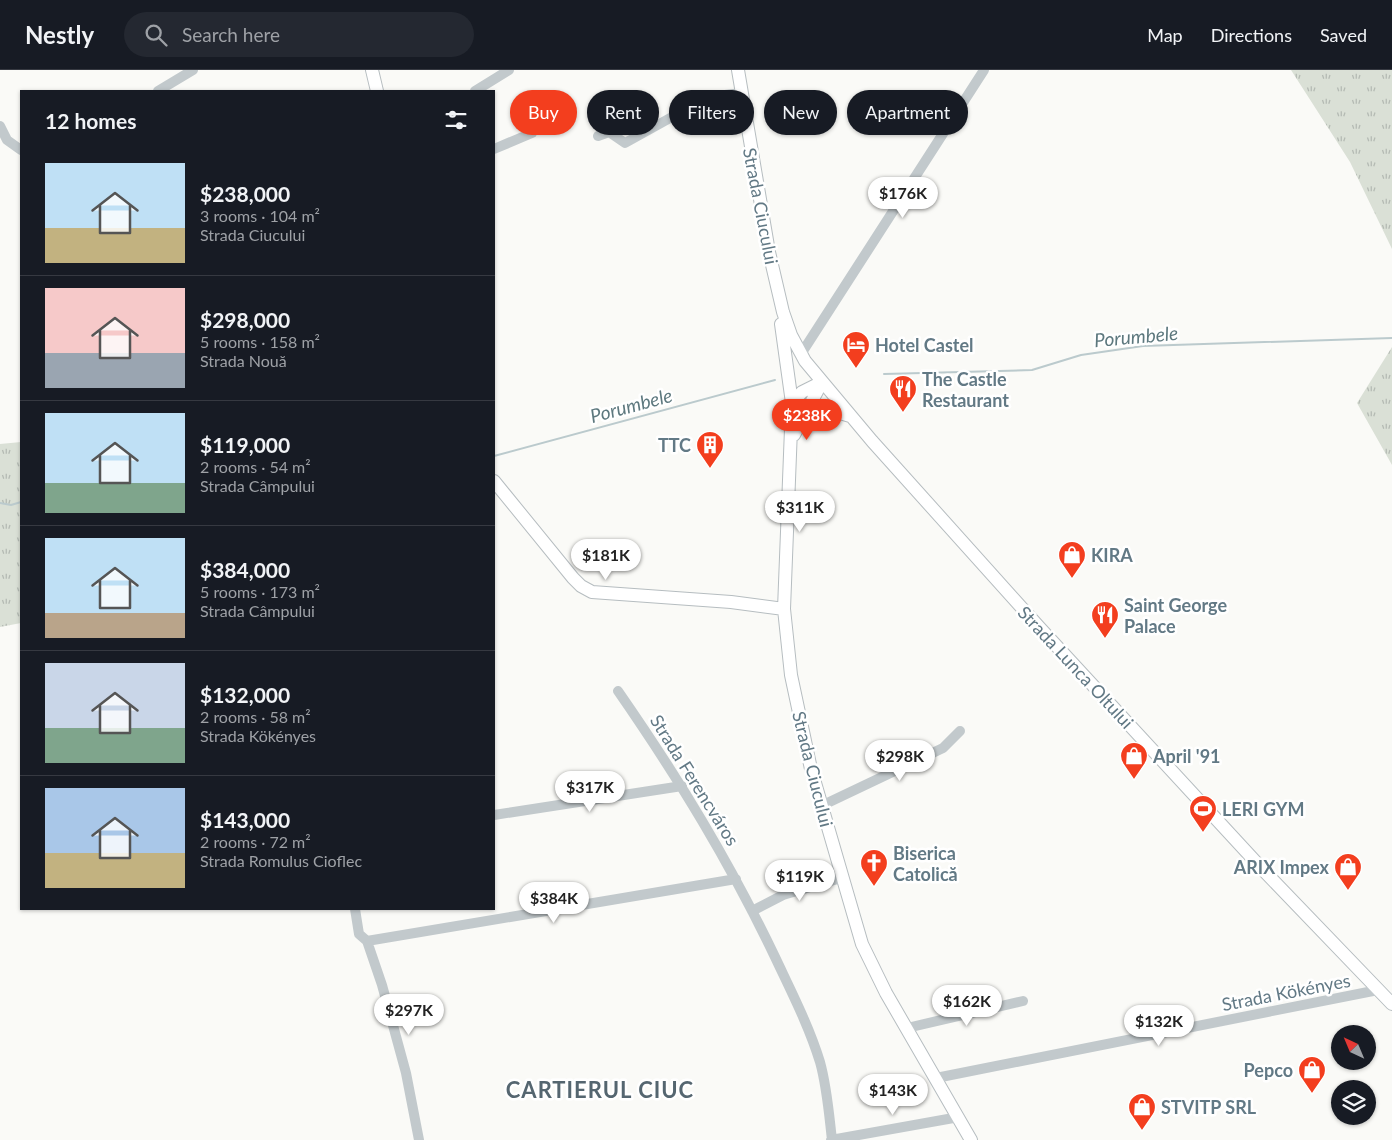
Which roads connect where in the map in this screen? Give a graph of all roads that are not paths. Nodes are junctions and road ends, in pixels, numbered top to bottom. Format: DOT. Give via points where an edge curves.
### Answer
graph roads {
  1 [pos="193,70"];
  2 [pos="372,70"];
  3 [pos="509,70"];
  4 [pos="738,70"];
  5 [pos="984,70"];
  6 [pos="160,90"];
  7 [pos="377,90"];
  8 [pos="477,90"];
  9 [pos="741,90"];
  10 [pos="669,119"];
  11 [pos="0,126"];
  12 [pos="527,135"];
  13 [pos="749,135"];
  14 [pos="598,136"];
  15 [pos="20,149"];
  16 [pos="495,149"];
  17 [pos="783,312"];
  18 [pos="801,354"];
  19 [pos="822,382"];
  20 [pos="792,403"];
  21 [pos="851,416"];
  22 [pos="802,417"];
  23 [pos="789,456"];
  24 [pos="495,481"];
  25 [pos="784,609"];
  26 [pos="618,691"];
  27 [pos="960,732"];
  28 [pos="682,786"];
  29 [pos="821,806"];
  30 [pos="495,815"];
  31 [pos="841,878"];
  32 [pos="736,879"];
  33 [pos="354,910"];
  34 [pos="752,911"];
  35 [pos="367,941"];
  36 [pos="1378,990"];
  37 [pos="1023,1001"];
  38 [pos="1392,1004"];
  39 [pos="907,1028"];
  40 [pos="936,1078"];
  41 [pos="959,1117"];
  42 [pos="419,1140"];
  43 [pos="832,1140"];
  44 [pos="971,1140"];
  1 -- 6 [label="street"];
  2 -- 7 [label="main road"];
  3 -- 8 [label="street"];
  4 -- 9 [label="main road, Strada Ciucului"];
  5 -- 18 [label="street"];
  10 -- 14 [label="street" via="626,143 609,132"];
  11 -- 15 [label="street" via="7,140"];
  12 -- 16 [label="street"];
  13 -- 17 [label="main road, Strada Ciucului" via="760,208"];
  17 -- 18 [label="main road, Strada Lunca Oltului"];
  17 -- 20 [label="main road" via="781,324"];
  18 -- 19 [label="main road, Strada Lunca Oltului"];
  19 -- 20 [label="main road" via="802,392"];
  19 -- 21 [label="main road, Strada Lunca Oltului"];
  19 -- 22 [label="main road"];
  20 -- 23 [label="main road"];
  21 -- 22 [label="main road" via="830,410"];
  21 -- 36 [label="main road, Strada Lunca Oltului" via="1038,626"];
  22 -- 23 [label="main road"];
  23 -- 25 [label="main road, Strada Ciucului"];
  24 -- 25 [label="main road" via="586,590 606,595"];
  25 -- 29 [label="main road, Strada Ciucului" via="791,675"];
  26 -- 28 [label="street, Strada Ferencváros"];
  27 -- 29 [label="street" via="943,748"];
  28 -- 30 [label="street"];
  28 -- 32 [label="street, Strada Ferencváros"];
  29 -- 31 [label="main road, Strada Ciucului"];
  31 -- 34 [label="street" via="783,895"];
  31 -- 39 [label="main road, Strada Ciucului" via="862,944"];
  32 -- 34 [label="street, Strada Ferencváros"];
  32 -- 35 [label="street"];
  33 -- 35 [label="street" via="359,934"];
  34 -- 43 [label="street, Strada Ferencváros" via="817,1054"];
  35 -- 42 [label="street" via="406,1073"];
  36 -- 38 [label="main road, Strada Lunca Oltului"];
  36 -- 40 [label="street, Strada Kökényes"];
  37 -- 39 [label="street"];
  39 -- 40 [label="main road, Strada Ciucului"];
  40 -- 41 [label="main road, Strada Ciucului"];
  41 -- 43 [label="street"];
  41 -- 44 [label="main road, Strada Ciucului"];
}
